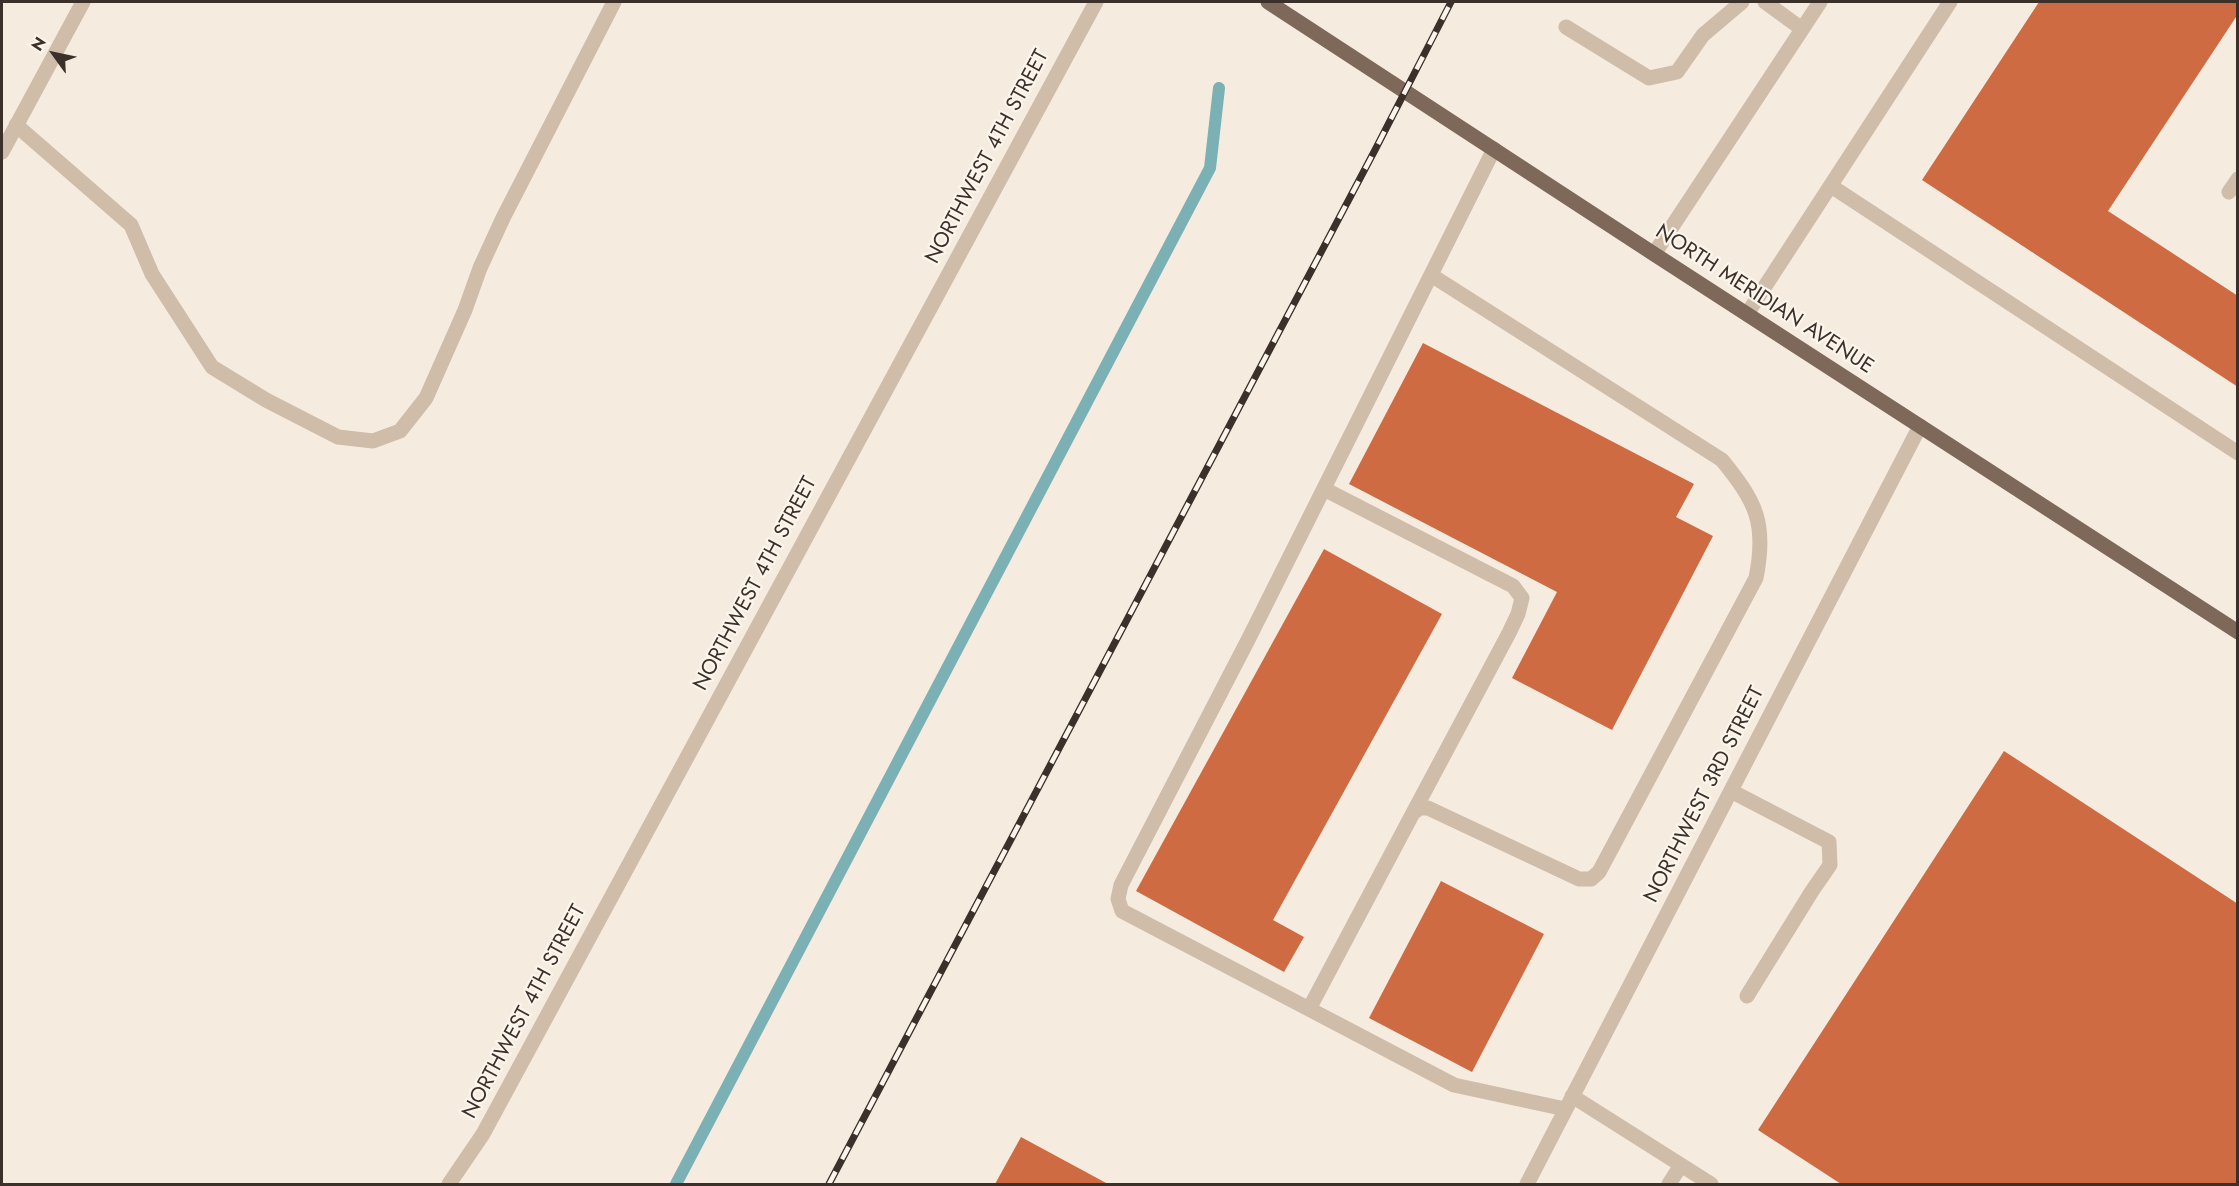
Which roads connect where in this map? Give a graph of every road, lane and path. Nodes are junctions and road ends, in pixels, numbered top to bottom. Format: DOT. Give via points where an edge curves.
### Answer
graph roads {
  1 [pos="83,2"];
  2 [pos="614,2"];
  3 [pos="1096,2"];
  4 [pos="1268,2"];
  5 [pos="1742,2"];
  6 [pos="1765,2"];
  7 [pos="1820,2"];
  8 [pos="1950,2"];
  9 [pos="1566,27"];
  10 [pos="1802,29"];
  11 [pos="16,125"];
  12 [pos="1494,149"];
  13 [pos="2,152"];
  14 [pos="1831,186"];
  15 [pos="1654,254"];
  16 [pos="1431,275"];
  17 [pos="1747,314"];
  18 [pos="1920,426"];
  19 [pos="2238,453"];
  20 [pos="1324,489"];
  21 [pos="2238,632"];
  22 [pos="1731,791"];
  23 [pos="1413,813"];
  24 [pos="1747,996"];
  25 [pos="1309,1009"];
  26 [pos="1569,1103"];
  27 [pos="1681,1165"];
  28 [pos="449,1185"];
  29 [pos="1527,1185"];
  30 [pos="1669,1185"];
  31 [pos="1711,1185"];
  1 -- 11 [label="street"];
  2 -- 11 [label="street" via="503,218 426,398 400,431 374,441 338,437 212,367 152,274 131,225"];
  3 -- 28 [label="street, NORTHWEST 4TH STREET" via="483,1134"];
  4 -- 12 [label="main road, NORTH MERIDIAN AVENUE"];
  5 -- 9 [label="street" via="1703,35 1677,72 1649,78"];
  6 -- 10 [label="street"];
  7 -- 10 [label="street"];
  8 -- 14 [label="street"];
  10 -- 15 [label="street"];
  11 -- 13 [label="street"];
  12 -- 15 [label="main road, NORTH MERIDIAN AVENUE"];
  12 -- 16 [label="street"];
  14 -- 17 [label="street"];
  14 -- 19 [label="street"];
  15 -- 17 [label="main road, NORTH MERIDIAN AVENUE"];
  16 -- 20 [label="street"];
  16 -- 23 [label="street" via="1722,460 1753,504 1760,526 1761,554 1755,578 1599,872 1590,879 1579,879 1428,808"];
  17 -- 18 [label="main road, NORTH MERIDIAN AVENUE"];
  18 -- 21 [label="main road, NORTH MERIDIAN AVENUE"];
  18 -- 22 [label="street, NORTHWEST 3RD STREET"];
  20 -- 23 [label="street" via="1513,586 1522,598 1509,633"];
  20 -- 25 [label="street" via="1121,885 1118,899 1122,911"];
  22 -- 24 [label="street" via="1829,842 1830,866"];
  22 -- 26 [label="street, NORTHWEST 3RD STREET"];
  23 -- 25 [label="street"];
  25 -- 26 [label="street" via="1454,1085"];
  26 -- 27 [label="street"];
  26 -- 29 [label="street, NORTHWEST 3RD STREET"];
  27 -- 30 [label="street"];
  27 -- 31 [label="street"];
}
